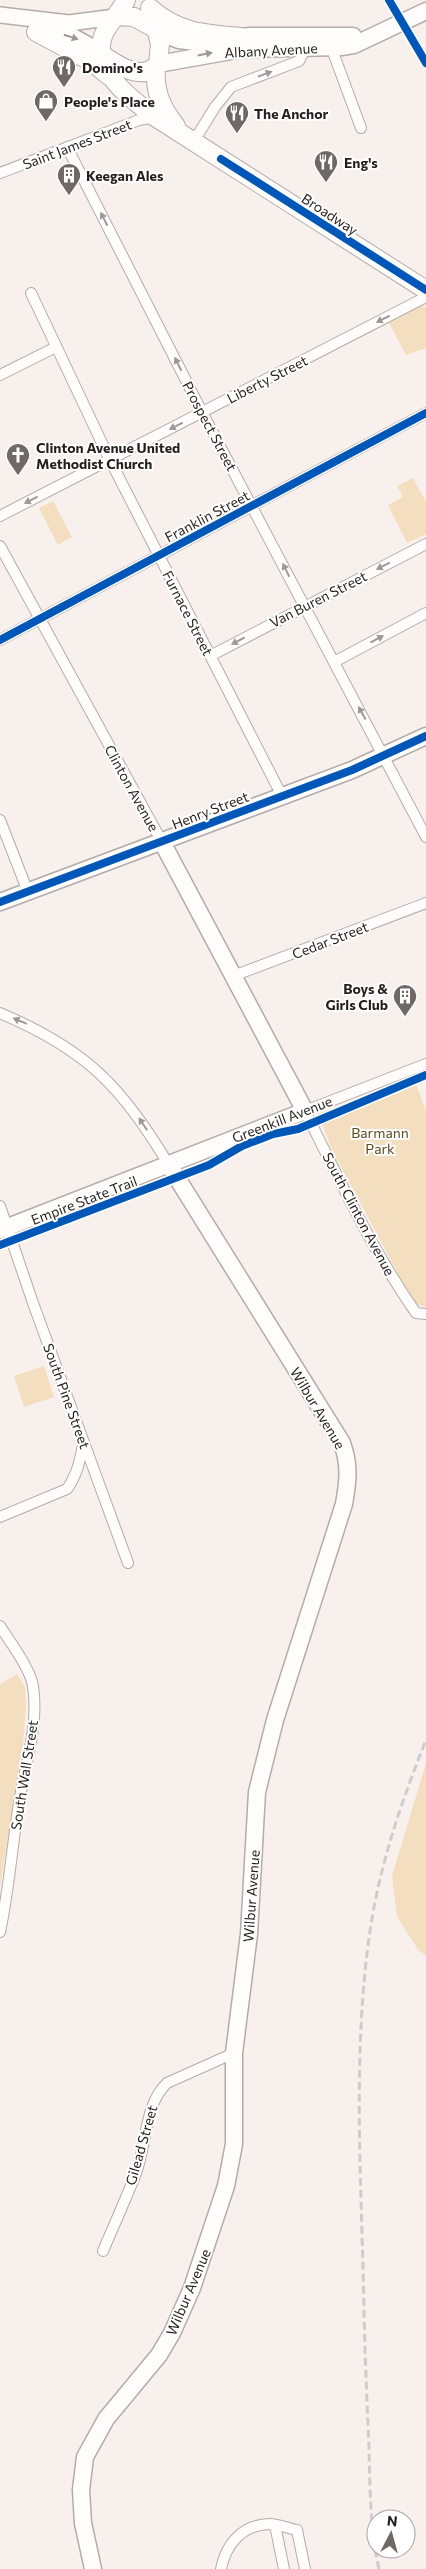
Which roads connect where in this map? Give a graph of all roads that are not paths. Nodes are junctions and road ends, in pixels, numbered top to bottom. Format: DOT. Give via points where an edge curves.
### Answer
graph roads {
  1 [pos="126,0"];
  2 [pos="149,4"];
  3 [pos="426,11"];
  4 [pos="113,13"];
  5 [pos="0,15"];
  6 [pos="0,22"];
  7 [pos="157,31"];
  8 [pos="36,32"];
  9 [pos="241,37"];
  10 [pos="329,42"];
  11 [pos="306,47"];
  12 [pos="103,49"];
  13 [pos="157,65"];
  14 [pos="113,80"];
  15 [pos="155,116"];
  16 [pos="361,128"];
  17 [pos="188,137"];
  18 [pos="67,147"];
  19 [pos="0,173"];
  20 [pos="426,290"];
  21 [pos="31,293"];
  22 [pos="426,297"];
  23 [pos="56,346"];
  24 [pos="0,375"];
  25 [pos="202,412"];
  26 [pos="426,414"];
  27 [pos="110,460"];
  28 [pos="253,506"];
  29 [pos="0,516"];
  30 [pos="426,544"];
  31 [pos="0,546"];
  32 [pos="158,556"];
  33 [pos="304,606"];
  34 [pos="426,613"];
  35 [pos="41,619"];
  36 [pos="0,640"];
  37 [pos="210,656"];
  38 [pos="334,662"];
  39 [pos="426,736"];
  40 [pos="385,756"];
  41 [pos="282,796"];
  42 [pos="0,820"];
  43 [pos="426,837"];
  44 [pos="162,842"];
  45 [pos="28,892"];
  46 [pos="0,902"];
  47 [pos="426,903"];
  48 [pos="233,976"];
  49 [pos="0,1012"];
  50 [pos="426,1064"];
  51 [pos="305,1111"];
  52 [pos="169,1165"];
  53 [pos="0,1206"];
  54 [pos="4,1229"];
  55 [pos="422,1314"];
  56 [pos="84,1442"];
  57 [pos="0,1517"];
  58 [pos="128,1563"];
  59 [pos="0,1626"];
  60 [pos="0,1932"];
  61 [pos="234,2053"];
  62 [pos="103,2251"];
  63 [pos="275,2525"];
  64 [pos="93,2569"];
  65 [pos="221,2569"];
  66 [pos="284,2569"];
  67 [pos="306,2569"];
  1 -- 4 [label="highway"];
  2 -- 7 [label="highway"];
  2 -- 9 [label="highway" via="168,22 188,31"];
  3 -- 10 [label="main road, Albany Avenue" via="387,30"];
  4 -- 5 [label="main road" via="69,24"];
  4 -- 7 [label="highway" via="134,17"];
  4 -- 12 [label="highway"];
  6 -- 8 [label="main road"];
  7 -- 9 [label="main road, Albany Avenue" via="189,42"];
  7 -- 13 [label="highway" via="160,44"];
  8 -- 12 [label="main road, one-way" via="74,37"];
  8 -- 14 [label="highway" via="92,62"];
  9 -- 10 [label="main road, Albany Avenue"];
  10 -- 11 [label="main road, Albany Avenue"];
  10 -- 16 [label="street"];
  13 -- 11 [label="main road, Albany Avenue, one-way" via="242,49"];
  17 -- 11 [label="street, one-way" via="231,87 299,61"];
  12 -- 13 [label="highway" via="134,72 145,72"];
  12 -- 14 [label="highway, Broadway"];
  13 -- 17 [label="highway, Broadway" via="156,88 160,101"];
  14 -- 15 [label="highway, Broadway" via="134,102"];
  15 -- 17 [label="highway, Broadway"];
  15 -- 18 [label="street, Saint James Street"];
  17 -- 20 [label="highway, Broadway"];
  18 -- 19 [label="street, Saint James Street"];
  25 -- 18 [label="street, Prospect Street, one-way"];
  21 -- 23 [label="street, Furnace Street"];
  22 -- 25 [label="street, Liberty Street, one-way"];
  23 -- 24 [label="street"];
  23 -- 27 [label="street, Furnace Street"];
  25 -- 27 [label="street, Liberty Street, one-way"];
  25 -- 28 [label="street, Prospect Street"];
  26 -- 28 [label="street, Franklin Street"];
  27 -- 29 [label="street, Liberty Street, one-way"];
  27 -- 32 [label="street, Furnace Street"];
  28 -- 32 [label="street, Franklin Street"];
  33 -- 28 [label="street, Prospect Street, one-way"];
  30 -- 33 [label="street, Van Buren Street, one-way"];
  31 -- 35 [label="street, Clinton Avenue"];
  32 -- 35 [label="street, Franklin Street"];
  32 -- 37 [label="street, Furnace Street"];
  33 -- 37 [label="street, Van Buren Street, one-way"];
  33 -- 38 [label="street, Prospect Street"];
  38 -- 34 [label="street, one-way"];
  35 -- 36 [label="street, Franklin Street"];
  35 -- 44 [label="street, Clinton Avenue"];
  37 -- 41 [label="street, Furnace Street"];
  40 -- 38 [label="street, Prospect Street, one-way"];
  39 -- 40 [label="main road, Henry Street"];
  40 -- 41 [label="main road, Henry Street"];
  40 -- 43 [label="street, Prospect Street"];
  41 -- 44 [label="main road, Henry Street"];
  42 -- 45 [label="street"];
  44 -- 45 [label="main road, Henry Street"];
  44 -- 48 [label="main road, Clinton Avenue"];
  45 -- 46 [label="main road, Henry Street"];
  47 -- 48 [label="street, Cedar Street"];
  48 -- 51 [label="main road, Clinton Avenue"];
  52 -- 49 [label="street, one-way" via="125,1099 103,1075 34,1027"];
  50 -- 51 [label="street, Greenkill Avenue"];
  51 -- 52 [label="main road, Greenkill Avenue"];
  51 -- 55 [label="street, South Clinton Avenue" via="403,1295 416,1313"];
  52 -- 54 [label="main road, Greenkill Avenue"];
  52 -- 61 [label="main road, Wilbur Avenue" via="342,1443 348,1459 349,1477 344,1504 263,1763 258,1792 250,1934"];
  53 -- 54 [label="street, South Pine Street"];
  54 -- 56 [label="street, South Pine Street"];
  56 -- 57 [label="street" via="74,1480 67,1489"];
  56 -- 58 [label="street, South Pine Street"];
  59 -- 60 [label="street, South Wall Street" via="29,1674 33,1684 34,1710 32,1740 19,1801"];
  61 -- 62 [label="street, Gilead Street" via="167,2083 160,2090 154,2101 137,2171"];
  61 -- 64 [label="main road, Wilbur Avenue" via="234,2144 218,2213 192,2288 159,2355 106,2419 85,2457 81,2490 83,2523"];
  63 -- 65 [label="street" via="244,2530 232,2542"];
  63 -- 66 [label="street"];
  63 -- 67 [label="street" via="297,2530"];
}
